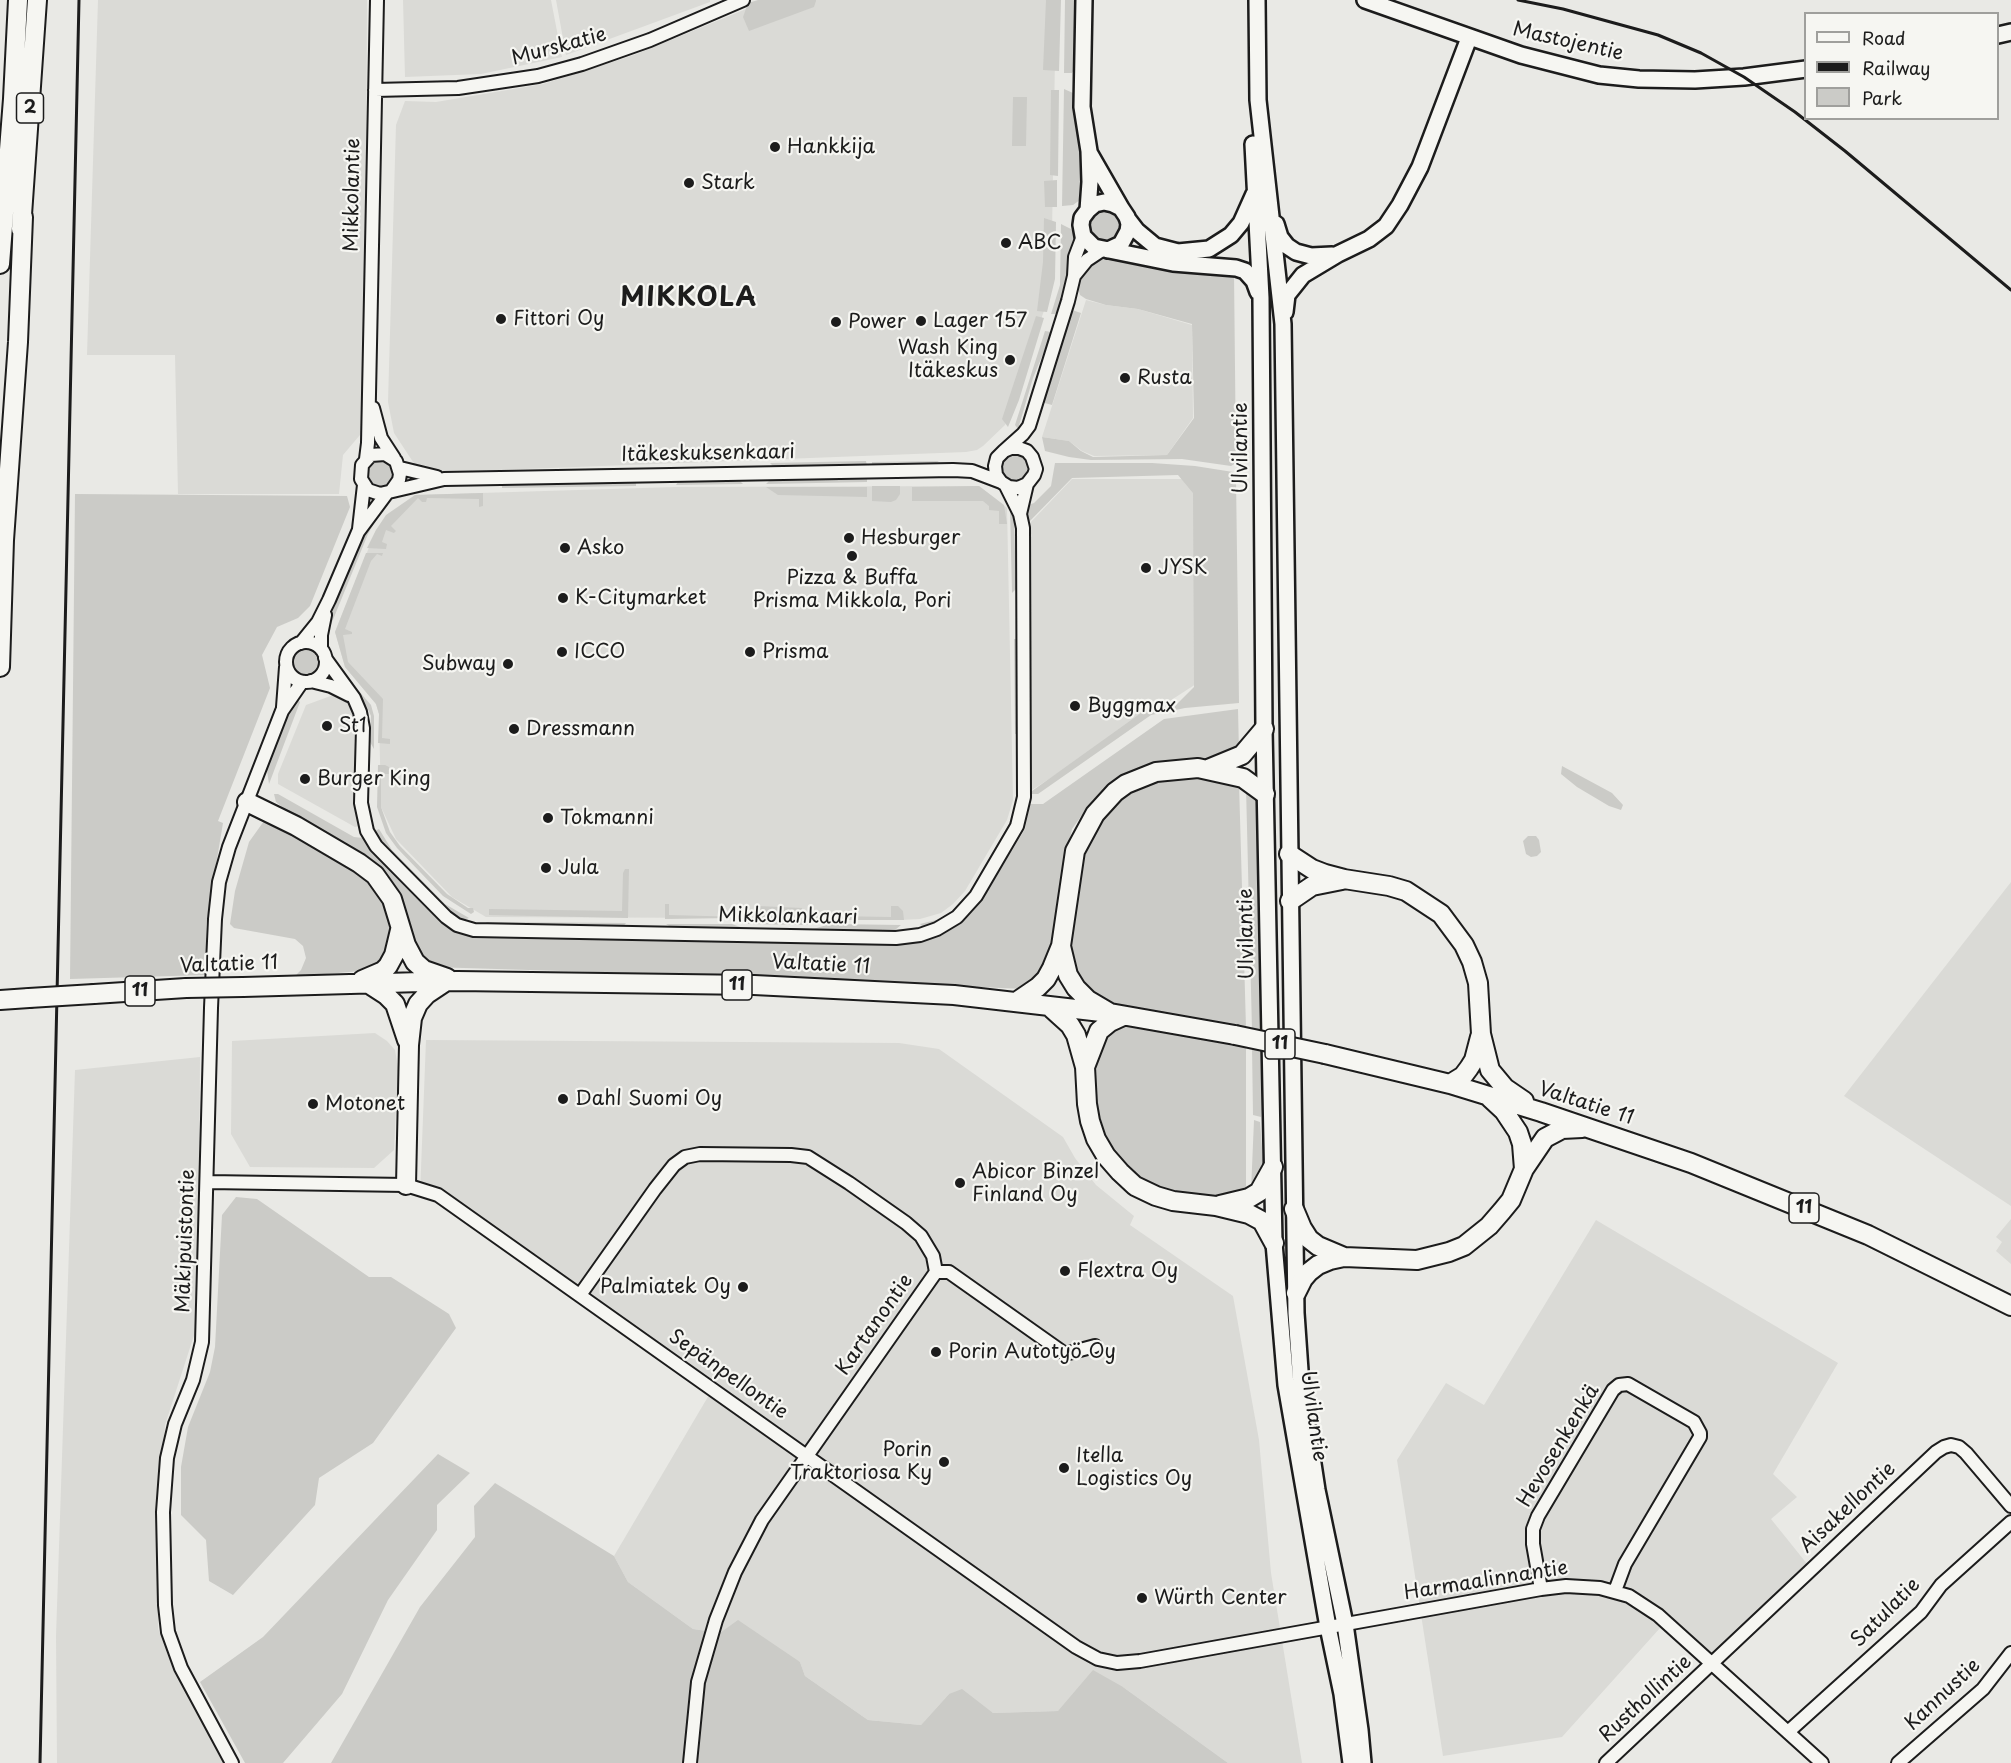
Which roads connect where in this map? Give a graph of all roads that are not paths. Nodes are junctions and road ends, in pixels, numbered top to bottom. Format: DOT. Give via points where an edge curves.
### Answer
graph roads {
  1 [pos="18,0"];
  2 [pos="37,0"];
  3 [pos="377,0"];
  4 [pos="743,0"];
  5 [pos="1084,0"];
  6 [pos="1257,0"];
  7 [pos="1365,0"];
  8 [pos="1469,38"];
  9 [pos="1804,69"];
  10 [pos="375,90"];
  11 [pos="1089,151"];
  12 [pos="1262,194"];
  13 [pos="1088,210"];
  14 [pos="1124,213"];
  15 [pos="23,217"];
  16 [pos="1083,236"];
  17 [pos="1105,250"];
  18 [pos="1338,254"];
  19 [pos="0,264"];
  20 [pos="1074,276"];
  21 [pos="1260,298"];
  22 [pos="1283,324"];
  23 [pos="369,392"];
  24 [pos="0,415"];
  25 [pos="1029,426"];
  26 [pos="1001,454"];
  27 [pos="1032,457"];
  28 [pos="366,459"];
  29 [pos="398,465"];
  30 [pos="972,471"];
  31 [pos="444,479"];
  32 [pos="1003,484"];
  33 [pos="1027,484"];
  34 [pos="364,485"];
  35 [pos="389,491"];
  36 [pos="1020,514"];
  37 [pos="358,532"];
  38 [pos="329,600"];
  39 [pos="301,642"];
  40 [pos="323,654"];
  41 [pos="286,666"];
  42 [pos="0,667"];
  43 [pos="306,681"];
  44 [pos="354,698"];
  45 [pos="282,711"];
  46 [pos="1264,729"];
  47 [pos="1208,769"];
  48 [pos="1266,795"];
  49 [pos="248,802"];
  50 [pos="1289,854"];
  51 [pos="1344,879"];
  52 [pos="1290,901"];
  53 [pos="400,928"];
  54 [pos="1061,946"];
  55 [pos="451,982"];
  56 [pos="361,984"];
  57 [pos="0,1000"];
  58 [pos="1017,1002"];
  59 [pos="1049,1006"];
  60 [pos="1116,1015"];
  61 [pos="1481,1034"];
  62 [pos="409,1045"];
  63 [pos="1085,1067"];
  64 [pos="1450,1084"];
  65 [pos="1488,1096"];
  66 [pos="1541,1112"];
  67 [pos="1590,1128"];
  68 [pos="1272,1167"];
  69 [pos="1524,1169"];
  70 [pos="208,1182"];
  71 [pos="406,1185"];
  72 [pos="1216,1206"];
  73 [pos="1294,1209"];
  74 [pos="1274,1243"];
  75 [pos="1344,1257"];
  76 [pos="936,1272"];
  77 [pos="1296,1293"];
  78 [pos="580,1295"];
  79 [pos="2011,1306"];
  80 [pos="1095,1346"];
  81 [pos="807,1455"];
  82 [pos="2011,1506"];
  83 [pos="2011,1521"];
  84 [pos="1541,1589"];
  85 [pos="1615,1591"];
  86 [pos="1345,1624"];
  87 [pos="1328,1628"];
  88 [pos="2011,1653"];
  89 [pos="1712,1663"];
  90 [pos="1788,1732"];
  91 [pos="232,1763"];
  92 [pos="690,1763"];
  93 [pos="1350,1763"];
  94 [pos="1363,1763"];
  95 [pos="1606,1763"];
  96 [pos="1822,1763"];
  97 [pos="1898,1763"];
  1 -- 19 [label="highway, 2"];
  2 -- 15 [label="highway, 2"];
  3 -- 10 [label="street, Mikkolantie"];
  4 -- 10 [label="street, Murskatie" via="650,40 538,76 458,88"];
  5 -- 11 [label="main road" via="1082,107"];
  6 -- 12 [label="main road, Ulvilantie" via="1258,100 1252,128"];
  7 -- 8 [label="main road, Mastojentie"];
  8 -- 9 [label="main road, Mastojentie" via="1569,68 1639,79 1722,79"];
  8 -- 18 [label="main road" via="1420,167 1400,205 1386,226"];
  10 -- 23 [label="street, Mikkolantie"];
  11 -- 13 [label="main road"];
  11 -- 14 [label="main road"];
  12 -- 14 [label="main road" via="1231,235 1209,249 1178,252 1155,246"];
  12 -- 18 [label="main road" via="1287,246 1311,256"];
  12 -- 21 [label="main road, Ulvilantie"];
  12 -- 22 [label="main road, Ulvilantie"];
  13 -- 14 [label="main road" via="1104,202"];
  13 -- 16 [label="main road" via="1081,225"];
  14 -- 17 [label="main road" via="1128,231 1125,238 1121,244"];
  15 -- 24 [label="highway, 2"];
  15 -- 42 [label="highway"];
  16 -- 17 [label="main road"];
  16 -- 20 [label="street, Itäkeskuksenkaari" via="1075,257"];
  17 -- 20 [label="street, Itäkeskuksenkaari" via="1087,260"];
  17 -- 21 [label="main road" via="1173,263 1236,268 1254,281"];
  18 -- 22 [label="main road" via="1294,284 1287,295"];
  20 -- 25 [label="street, Itäkeskuksenkaari"];
  21 -- 46 [label="main road, Ulvilantie"];
  22 -- 50 [label="main road, Ulvilantie"];
  23 -- 28 [label="street, Mikkolantie"];
  23 -- 29 [label="street, Mikkolantie" via="381,438"];
  25 -- 26 [label="street, Itäkeskuksenkaari"];
  25 -- 27 [label="street, Itäkeskuksenkaari"];
  26 -- 27 [label="street" via="1019,448"];
  26 -- 30 [label="street, Itäkeskuksenkaari"];
  26 -- 32 [label="street" via="995,466"];
  27 -- 33 [label="street" via="1036,469"];
  28 -- 29 [label="street" via="385,454"];
  28 -- 34 [label="street" via="360,472"];
  29 -- 31 [label="street, Itäkeskuksenkaari"];
  29 -- 35 [label="street" via="399,480"];
  30 -- 31 [label="street, Itäkeskuksenkaari"];
  30 -- 32 [label="street, Itäkeskuksenkaari"];
  31 -- 35 [label="street, Itäkeskuksenkaari"];
  32 -- 33 [label="street" via="1018,488"];
  32 -- 36 [label="street, Mikkolankaari"];
  33 -- 36 [label="street, Mikkolankaari"];
  34 -- 35 [label="street" via="374,493"];
  34 -- 37 [label="street"];
  35 -- 37 [label="street"];
  36 -- 44 [label="street, Mikkolankaari" via="1024,797 1017,826 976,896 957,917 920,935 896,938 474,930 458,925 376,846 367,831 361,803 363,728"];
  37 -- 38 [label="street"];
  38 -- 39 [label="street" via="318,622"];
  38 -- 40 [label="street" via="321,634"];
  39 -- 40 [label="street" via="316,645"];
  39 -- 41 [label="street" via="289,651"];
  40 -- 43 [label="street" via="325,668 320,676"];
  40 -- 44 [label="street, Mikkolankaari"];
  41 -- 43 [label="street" via="290,674"];
  41 -- 45 [label="street, Mäkipuistontie"];
  43 -- 44 [label="street" via="331,686"];
  43 -- 45 [label="street, Mäkipuistontie"];
  45 -- 49 [label="street, Mäkipuistontie"];
  46 -- 47 [label="highway" via="1242,755"];
  46 -- 48 [label="main road, Ulvilantie"];
  47 -- 48 [label="highway" via="1243,778"];
  47 -- 54 [label="highway" via="1170,769 1140,777 1115,792 1095,814 1075,851"];
  48 -- 68 [label="main road, Ulvilantie"];
  49 -- 53 [label="highway" via="296,825 375,875 392,899"];
  49 -- 70 [label="street, Mäkipuistontie" via="219,882 215,919"];
  50 -- 51 [label="highway" via="1312,869"];
  50 -- 52 [label="main road, Ulvilantie"];
  51 -- 52 [label="highway" via="1312,886"];
  51 -- 61 [label="highway" via="1406,891 1441,914 1472,962 1478,983"];
  52 -- 73 [label="main road, Ulvilantie"];
  53 -- 55 [label="highway" via="410,956 420,967"];
  53 -- 56 [label="highway" via="388,966"];
  54 -- 58 [label="highway" via="1046,979"];
  54 -- 60 [label="highway" via="1068,975 1076,988 1088,1000"];
  55 -- 56 [label="highway, Valtatie 11 / 11"];
  55 -- 58 [label="highway, Valtatie 11 / 11" via="754,985"];
  55 -- 62 [label="highway" via="427,994 418,1004"];
  56 -- 57 [label="highway, Valtatie 11 / 11, bridge" via="186,988"];
  56 -- 62 [label="highway" via="386,995 395,1004"];
  58 -- 59 [label="highway, Valtatie 11 / 11"];
  59 -- 60 [label="highway, Valtatie 11 / 11"];
  59 -- 63 [label="highway" via="1076,1035"];
  60 -- 63 [label="highway" via="1099,1031"];
  60 -- 64 [label="highway, Valtatie 11 / 11, bridge" via="1235,1035"];
  61 -- 64 [label="highway" via="1474,1060"];
  61 -- 66 [label="highway" via="1486,1060 1497,1081"];
  62 -- 71 [label="highway"];
  63 -- 72 [label="highway" via="1087,1104 1096,1139 1120,1172 1135,1186 1156,1196"];
  64 -- 65 [label="highway, Valtatie 11 / 11"];
  65 -- 66 [label="highway, Valtatie 11 / 11"];
  65 -- 69 [label="highway" via="1518,1132"];
  66 -- 67 [label="highway, Valtatie 11 / 11"];
  67 -- 69 [label="highway" via="1554,1132 1545,1138"];
  67 -- 79 [label="highway, Valtatie 11 / 11" via="1821,1215"];
  68 -- 72 [label="highway" via="1259,1192"];
  68 -- 74 [label="main road, Ulvilantie"];
  69 -- 75 [label="highway" via="1503,1211 1464,1246 1417,1260"];
  70 -- 71 [label="street, Sepänpellontie"];
  70 -- 91 [label="street, Mäkipuistontie" via="202,1342 167,1458 165,1605 168,1632 181,1668"];
  71 -- 78 [label="street, Sepänpellontie" via="438,1195 454,1205"];
  72 -- 74 [label="highway" via="1262,1221"];
  73 -- 75 [label="highway" via="1309,1239"];
  73 -- 77 [label="main road, Ulvilantie"];
  74 -- 87 [label="main road, Ulvilantie" via="1286,1385"];
  75 -- 77 [label="highway" via="1318,1265 1303,1279"];
  76 -- 78 [label="street, Kartanontie" via="933,1256 921,1236 808,1157 700,1154 685,1157 674,1165"];
  76 -- 80 [label="street" via="949,1272 1065,1354"];
  76 -- 81 [label="street, Kartanontie"];
  77 -- 86 [label="main road, Ulvilantie" via="1301,1384 1317,1490"];
  78 -- 81 [label="street, Sepänpellontie"];
  81 -- 87 [label="street, Sepänpellontie" via="1098,1659 1117,1663 1140,1661"];
  81 -- 92 [label="street, Kartanontie" via="755,1531 716,1620 698,1682"];
  82 -- 89 [label="street, Aisakellontie" via="1966,1453 1959,1447 1944,1447"];
  83 -- 90 [label="street, Satulatie" via="1941,1585 1921,1612"];
  84 -- 85 [label="street, Harmaalinnantie" via="1582,1586"];
  84 -- 85 [label="street, Hevosenkenkä" via="1533,1544 1538,1516 1613,1390 1628,1384 1694,1422 1700,1437 1625,1564"];
  84 -- 86 [label="street, Harmaalinnantie"];
  85 -- 89 [label="street, Harmaalinnantie" via="1642,1603"];
  86 -- 87 [label="street, Sepänpellontie"];
  86 -- 94 [label="main road, Ulvilantie"];
  87 -- 93 [label="main road, Ulvilantie" via="1342,1694"];
  88 -- 97 [label="street, Kannustie" via="1983,1689"];
  89 -- 90 [label="street, Harmaalinnantie"];
  89 -- 95 [label="street, Rusthollintie"];
  90 -- 96 [label="street, Harmaalinnantie"];
}
